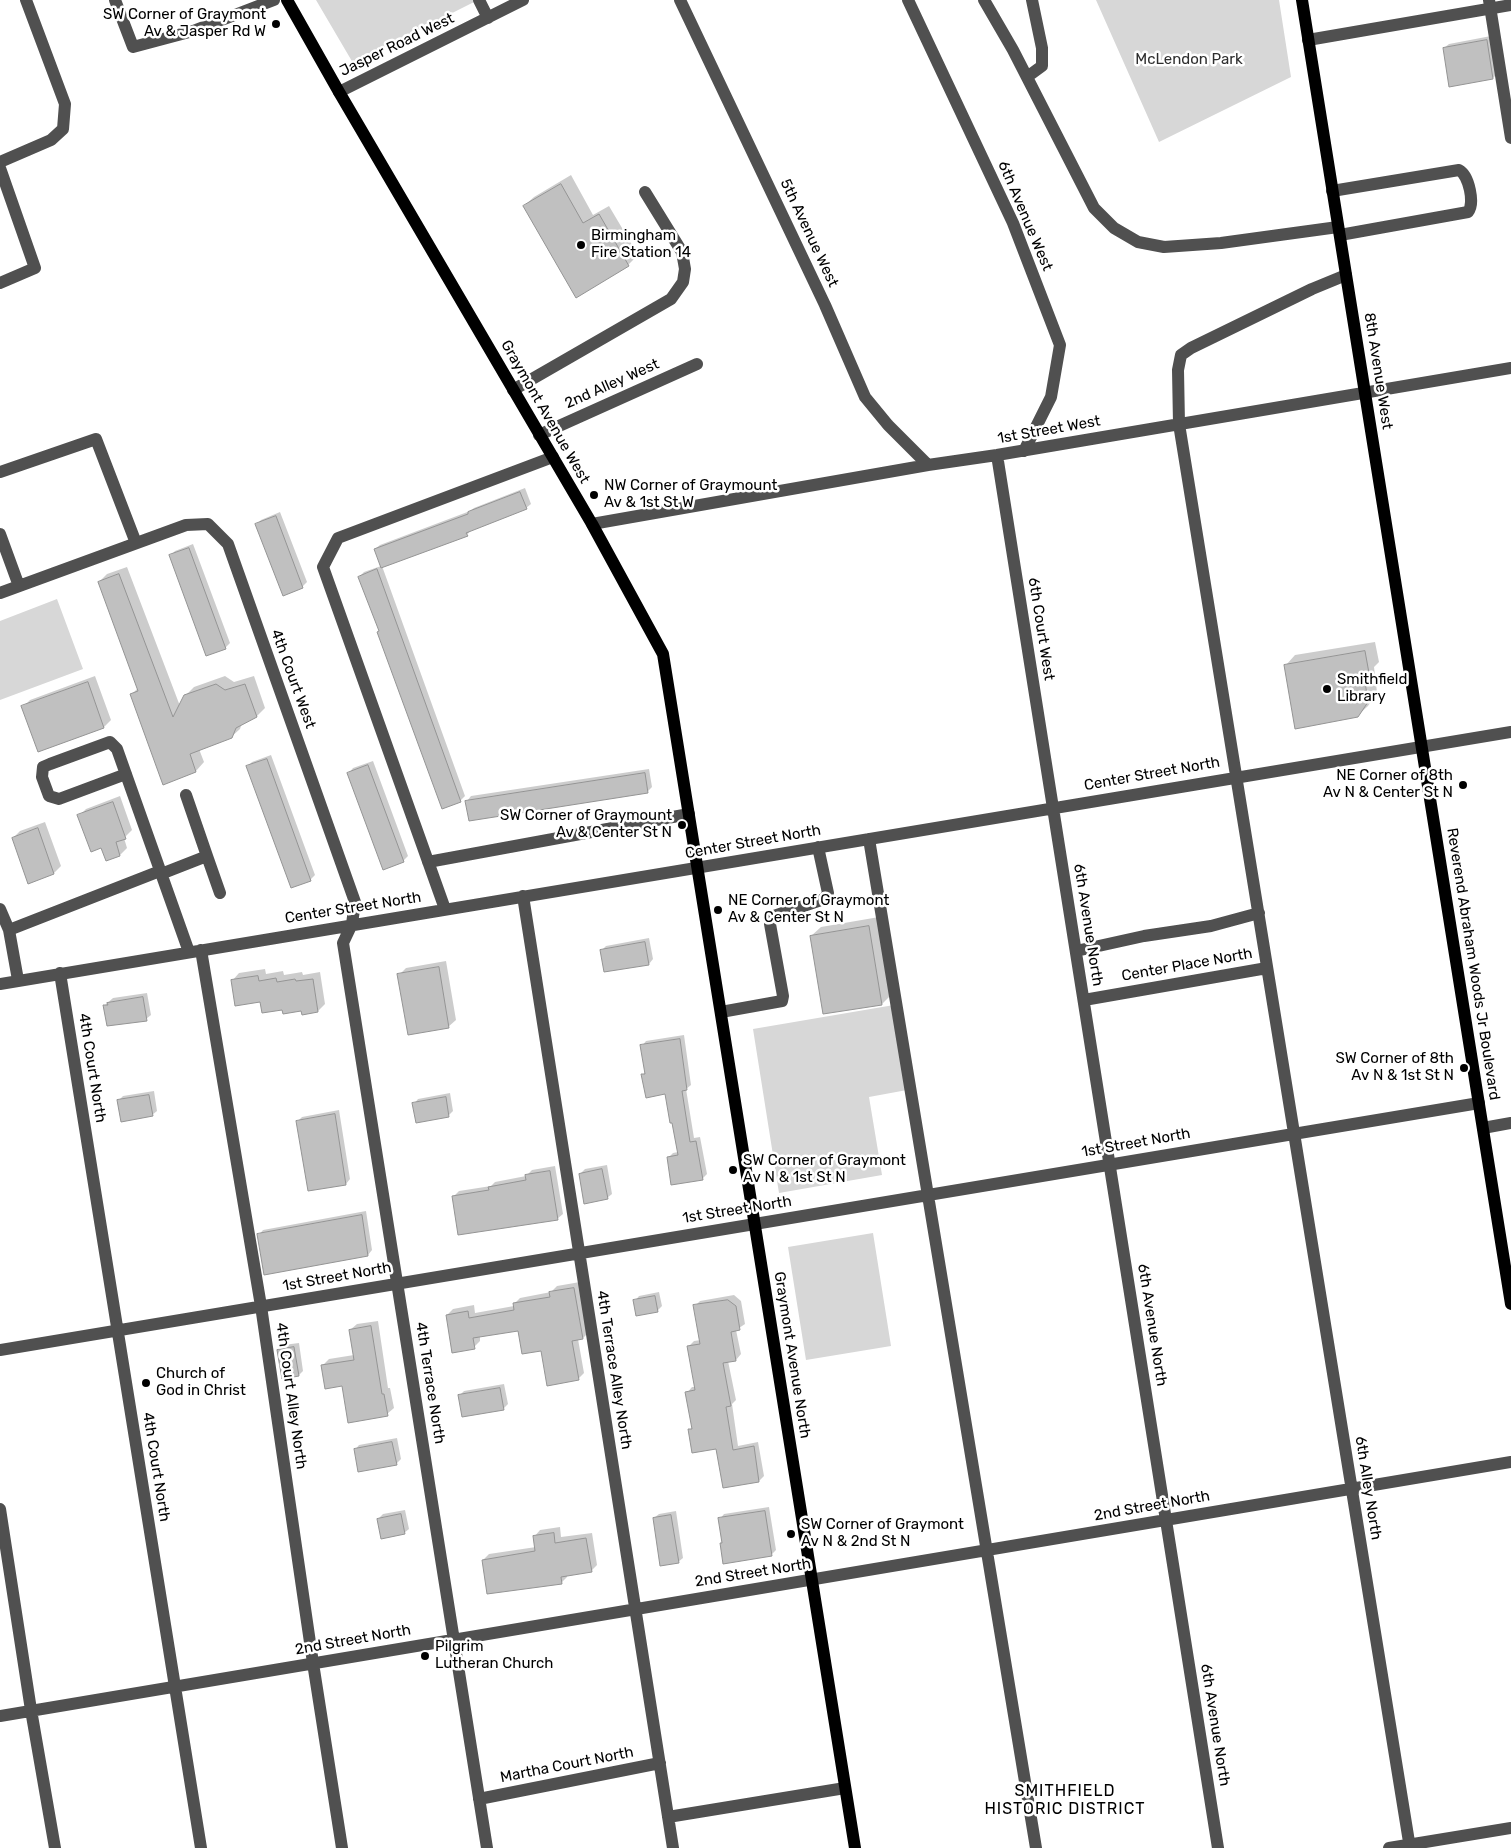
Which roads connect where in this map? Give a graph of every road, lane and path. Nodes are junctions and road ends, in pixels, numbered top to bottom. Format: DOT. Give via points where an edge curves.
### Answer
graph roads {
  1 [pos="26,0"];
  2 [pos="115,0"];
  3 [pos="274,0"];
  4 [pos="287,0"];
  5 [pos="479,0"];
  6 [pos="523,0"];
  7 [pos="680,0"];
  8 [pos="908,0"];
  9 [pos="984,0"];
  10 [pos="1032,0"];
  11 [pos="1302,0"];
  12 [pos="1489,4"];
  13 [pos="1511,6"];
  14 [pos="488,18"];
  15 [pos="1308,40"];
  16 [pos="1027,78"];
  17 [pos="339,92"];
  18 [pos="1511,138"];
  19 [pos="0,162"];
  20 [pos="0,168"];
  21 [pos="1332,191"];
  22 [pos="646,192"];
  23 [pos="1339,231"];
  24 [pos="1346,275"];
  25 [pos="0,282"];
  26 [pos="697,364"];
  27 [pos="1511,368"];
  28 [pos="513,390"];
  29 [pos="1365,393"];
  30 [pos="1179,424"];
  31 [pos="540,435"];
  32 [pos="1024,451"];
  33 [pos="997,455"];
  34 [pos="552,457"];
  35 [pos="928,465"];
  36 [pos="0,472"];
  37 [pos="592,524"];
  38 [pos="0,534"];
  39 [pos="136,543"];
  40 [pos="20,586"];
  41 [pos="0,593"];
  42 [pos="1511,732"];
  43 [pos="1422,747"];
  44 [pos="126,774"];
  45 [pos="1236,777"];
  46 [pos="186,795"];
  47 [pos="1053,807"];
  48 [pos="689,814"];
  49 [pos="869,839"];
  50 [pos="818,847"];
  51 [pos="207,856"];
  52 [pos="428,862"];
  53 [pos="698,868"];
  54 [pos="161,872"];
  55 [pos="220,892"];
  56 [pos="523,896"];
  57 [pos="0,909"];
  58 [pos="445,909"];
  59 [pos="1259,913"];
  60 [pos="352,924"];
  61 [pos="9,930"];
  62 [pos="195,951"];
  63 [pos="1076,951"];
  64 [pos="1267,968"];
  65 [pos="60,973"];
  66 [pos="18,980"];
  67 [pos="0,984"];
  68 [pos="1084,1000"];
  69 [pos="721,1012"];
  70 [pos="1479,1102"];
  71 [pos="1511,1123"];
  72 [pos="1483,1128"];
  73 [pos="1294,1133"];
  74 [pos="1110,1164"];
  75 [pos="927,1195"];
  76 [pos="755,1224"];
  77 [pos="579,1253"];
  78 [pos="397,1283"];
  79 [pos="1511,1304"];
  80 [pos="261,1306"];
  81 [pos="117,1330"];
  82 [pos="0,1350"];
  83 [pos="1511,1462"];
  84 [pos="1352,1489"];
  85 [pos="0,1509"];
  86 [pos="1166,1520"];
  87 [pos="986,1550"];
  88 [pos="812,1580"];
  89 [pos="636,1609"];
  90 [pos="454,1639"];
  91 [pos="313,1663"];
  92 [pos="176,1686"];
  93 [pos="31,1710"];
  94 [pos="0,1716"];
  95 [pos="660,1763"];
  96 [pos="845,1788"];
  97 [pos="480,1799"];
  98 [pos="668,1817"];
  99 [pos="1511,1828"];
  100 [pos="1410,1846"];
  101 [pos="55,1848"];
  102 [pos="201,1848"];
  103 [pos="342,1848"];
  104 [pos="487,1848"];
  105 [pos="673,1848"];
  106 [pos="855,1848"];
  107 [pos="1036,1848"];
  108 [pos="1218,1848"];
  109 [pos="1388,1848"];
  1 -- 19 [label="street" via="65,104 63,129 51,140"];
  2 -- 3 [label="street" via="133,47 193,31"];
  4 -- 17 [label="main road, Graymont Avenue West"];
  5 -- 14 [label="street"];
  6 -- 14 [label="street, Jasper Road West"];
  7 -- 35 [label="street, 5th Avenue West" via="825,305 865,397"];
  8 -- 32 [label="street, 6th Avenue West" via="1014,223 1060,345 1051,397"];
  9 -- 16 [label="street"];
  10 -- 16 [label="street" via="1042,48 1042,66"];
  11 -- 15 [label="main road, 8th Avenue West"];
  12 -- 13 [label="street"];
  12 -- 15 [label="street"];
  12 -- 18 [label="street"];
  14 -- 17 [label="street, Jasper Road West"];
  15 -- 21 [label="main road, 8th Avenue West"];
  16 -- 23 [label="street" via="1094,208 1114,228 1138,242 1164,247"];
  17 -- 28 [label="main road, Graymont Avenue West"];
  20 -- 25 [label="street" via="34,268"];
  21 -- 23 [label="main road, 8th Avenue West"];
  21 -- 23 [label="street" via="1459,170 1468,179 1472,205 1468,212"];
  22 -- 28 [label="street" via="682,252 683,282 671,299"];
  23 -- 24 [label="main road, 8th Avenue West"];
  24 -- 29 [label="main road, 8th Avenue West"];
  24 -- 30 [label="street, 6th Alley North" via="1181,355 1178,370"];
  26 -- 31 [label="street, 2nd Alley West"];
  27 -- 29 [label="street, 1st Street West"];
  28 -- 31 [label="main road, Graymont Avenue West"];
  29 -- 30 [label="street, 1st Street West"];
  29 -- 43 [label="main road, 8th Avenue West"];
  30 -- 32 [label="street, 1st Street West"];
  30 -- 45 [label="street, 6th Alley North"];
  31 -- 34 [label="main road, Graymont Avenue West"];
  32 -- 33 [label="street, 1st Street West"];
  33 -- 35 [label="street, 1st Street West"];
  33 -- 47 [label="street, 6th Court West"];
  34 -- 37 [label="main road, Graymont Avenue West"];
  34 -- 52 [label="street" via="338,538 322,567"];
  35 -- 37 [label="street, 1st Street West"];
  36 -- 39 [label="street" via="96,439"];
  37 -- 48 [label="main road, Graymont Avenue West" via="663,654"];
  38 -- 40 [label="street"];
  39 -- 40 [label="street"];
  39 -- 60 [label="street, 4th Court West" via="186,526 208,524 228,544 355,902"];
  40 -- 41 [label="street"];
  42 -- 43 [label="street, Center Street North"];
  43 -- 45 [label="street, Center Street North"];
  43 -- 70 [label="main road, Reverend Abraham Woods Jr Boulevard"];
  44 -- 44 [label="street, 4th Court Alley North" via="117,749 110,742 43,767 42,777 49,796 59,799"];
  44 -- 54 [label="street, 4th Court Alley North"];
  45 -- 47 [label="street, Center Street North"];
  45 -- 59 [label="street, 6th Alley North"];
  46 -- 51 [label="street"];
  47 -- 49 [label="street, Center Street North"];
  47 -- 63 [label="street, 6th Avenue North"];
  48 -- 52 [label="street"];
  48 -- 53 [label="main road, Graymont Avenue West"];
  49 -- 50 [label="street, Center Street North"];
  49 -- 75 [label="street"];
  50 -- 53 [label="street, Center Street North"];
  50 -- 69 [label="street" via="828,893 824,899 771,917 782,1001"];
  51 -- 54 [label="street"];
  51 -- 55 [label="street"];
  52 -- 58 [label="street"];
  53 -- 56 [label="street, Center Street North"];
  53 -- 69 [label="main road, Graymont Avenue North"];
  54 -- 61 [label="street"];
  54 -- 62 [label="street, 4th Court Alley North"];
  56 -- 58 [label="street, Center Street North"];
  56 -- 77 [label="street, 4th Terrace Alley North"];
  57 -- 61 [label="street"];
  58 -- 60 [label="street, Center Street North"];
  59 -- 63 [label="street" via="1210,926"];
  59 -- 64 [label="street, 6th Alley North"];
  60 -- 62 [label="street, Center Street North"];
  60 -- 78 [label="street, 4th Terrace North" via="343,943"];
  61 -- 66 [label="street"];
  62 -- 65 [label="street, Center Street North"];
  62 -- 80 [label="street, 4th Court Alley North"];
  63 -- 68 [label="street, 6th Avenue North"];
  64 -- 68 [label="street, Center Place North"];
  64 -- 73 [label="street, 6th Alley North"];
  65 -- 66 [label="street, Center Street North"];
  65 -- 81 [label="street, 4th Court North"];
  66 -- 67 [label="street, Center Street North"];
  68 -- 74 [label="street, 6th Avenue North"];
  69 -- 76 [label="main road, Graymont Avenue North"];
  70 -- 72 [label="main road, Reverend Abraham Woods Jr Boulevard"];
  70 -- 73 [label="street, 1st Street North"];
  71 -- 72 [label="street"];
  72 -- 79 [label="main road, Reverend Abraham Woods Jr Boulevard"];
  73 -- 74 [label="street, 1st Street North"];
  73 -- 84 [label="street, 6th Alley North"];
  74 -- 75 [label="street, 1st Street North"];
  74 -- 86 [label="street, 6th Avenue North"];
  75 -- 76 [label="street, 1st Street North"];
  75 -- 87 [label="street"];
  76 -- 77 [label="street, 1st Street North"];
  76 -- 88 [label="main road, Graymont Avenue North"];
  77 -- 78 [label="street, 1st Street North"];
  77 -- 89 [label="street, 4th Terrace Alley North"];
  78 -- 80 [label="street, 1st Street North"];
  78 -- 90 [label="street, 4th Terrace North"];
  80 -- 81 [label="street, 1st Street North"];
  80 -- 91 [label="street, 4th Court Alley North"];
  81 -- 82 [label="street, 1st Street North"];
  81 -- 92 [label="street, 4th Court North"];
  83 -- 84 [label="street, 2nd Street North"];
  84 -- 86 [label="street, 2nd Street North"];
  84 -- 100 [label="street, 6th Alley North"];
  85 -- 93 [label="street"];
  86 -- 87 [label="street, 2nd Street North"];
  86 -- 108 [label="street, 6th Avenue North"];
  87 -- 88 [label="street, 2nd Street North"];
  87 -- 107 [label="street"];
  88 -- 89 [label="street, 2nd Street North"];
  88 -- 96 [label="main road, Graymont Avenue North"];
  89 -- 90 [label="street, 2nd Street North"];
  89 -- 95 [label="street, 4th Terrace Alley North"];
  90 -- 91 [label="street, 2nd Street North"];
  90 -- 97 [label="street, 4th Terrace North"];
  91 -- 92 [label="street, 2nd Street North"];
  91 -- 103 [label="street, 4th Court Alley North"];
  92 -- 93 [label="street, 2nd Street North"];
  92 -- 102 [label="street, 4th Court North"];
  93 -- 94 [label="street, 2nd Street North"];
  93 -- 101 [label="street"];
  95 -- 97 [label="street, Martha Court North"];
  95 -- 98 [label="street, 4th Terrace Alley North"];
  96 -- 98 [label="street"];
  96 -- 106 [label="main road, Graymont Avenue North"];
  97 -- 104 [label="street, 4th Terrace North"];
  98 -- 105 [label="street, 4th Terrace Alley North"];
  99 -- 100 [label="street"];
  100 -- 109 [label="street"];
}
